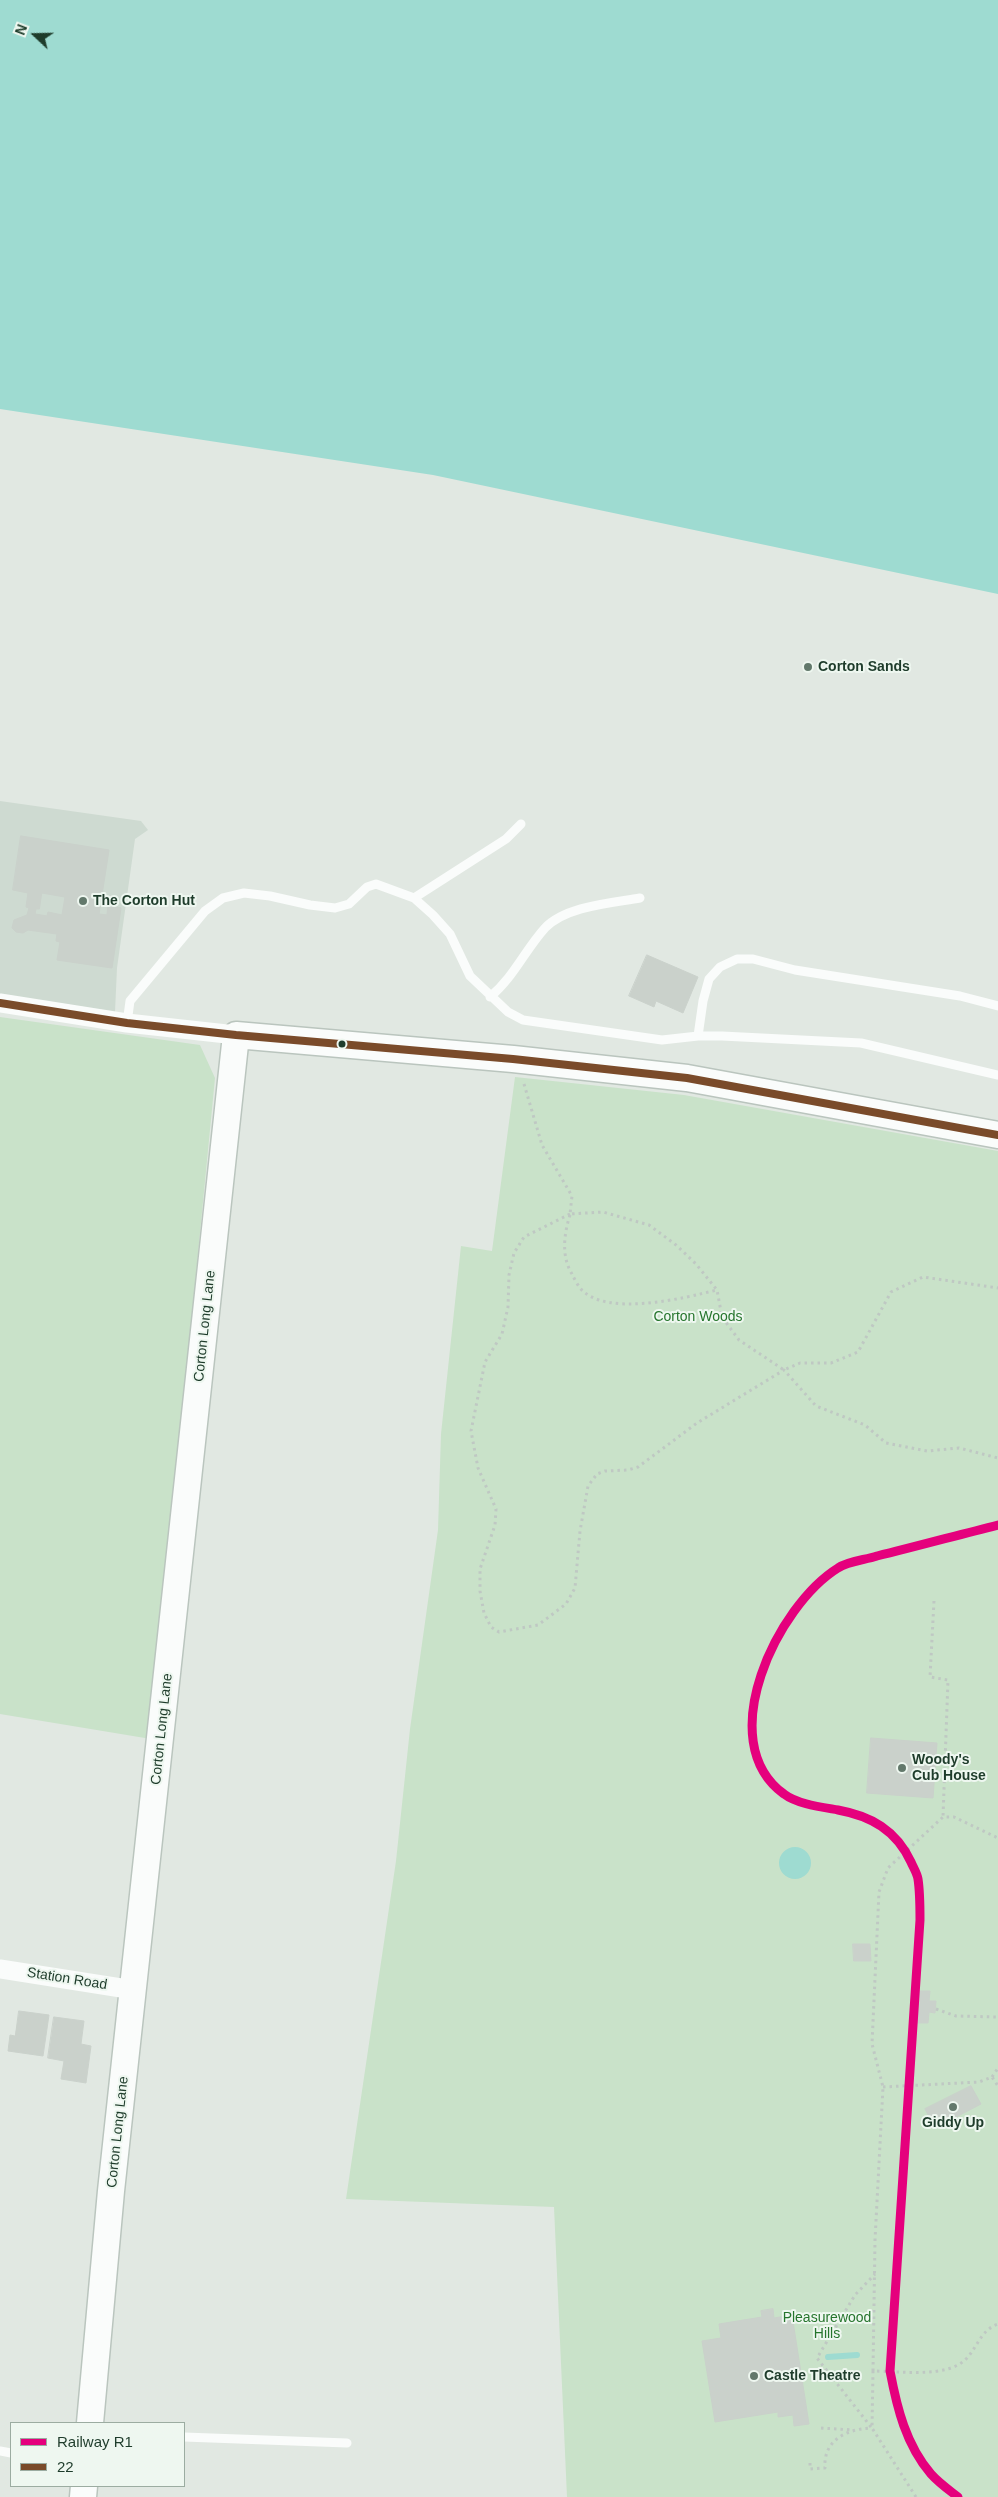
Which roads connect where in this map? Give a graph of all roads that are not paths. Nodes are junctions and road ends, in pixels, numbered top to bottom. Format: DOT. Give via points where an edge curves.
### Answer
graph roads {
  1 [pos="520,824"];
  2 [pos="414,898"];
  3 [pos="640,898"];
  4 [pos="490,997"];
  5 [pos="0,1004"];
  6 [pos="998,1006"];
  7 [pos="127,1023"];
  8 [pos="236,1035"];
  9 [pos="698,1036"];
  10 [pos="998,1075"];
  11 [pos="998,1135"];
  12 [pos="0,1969"];
  13 [pos="134,1990"];
  14 [pos="90,2422"];
  15 [pos="185,2437"];
  16 [pos="347,2443"];
  1 -- 2 [label="lane" via="506,839"];
  2 -- 4 [label="lane" via="450,934 470,976"];
  2 -- 7 [label="lane" via="376,884 366,887 349,904 335,908 244,893 223,898 204,911 130,1001"];
  3 -- 4 [label="lane" via="575,910 546,927 504,985"];
  4 -- 9 [label="lane" via="523,1020 662,1040"];
  5 -- 7 [label="street"];
  6 -- 9 [label="lane" via="960,996 795,970 753,959 737,959 720,967 709,979"];
  7 -- 8 [label="street"];
  8 -- 11 [label="main road" via="688,1078"];
  8 -- 13 [label="main road, Corton Long Lane"];
  9 -- 10 [label="lane" via="861,1043"];
  12 -- 13 [label="street, Station Road"];
  13 -- 14 [label="main road, Corton Long Lane" via="111,2191"];
  15 -- 16 [label="lane"];
}
